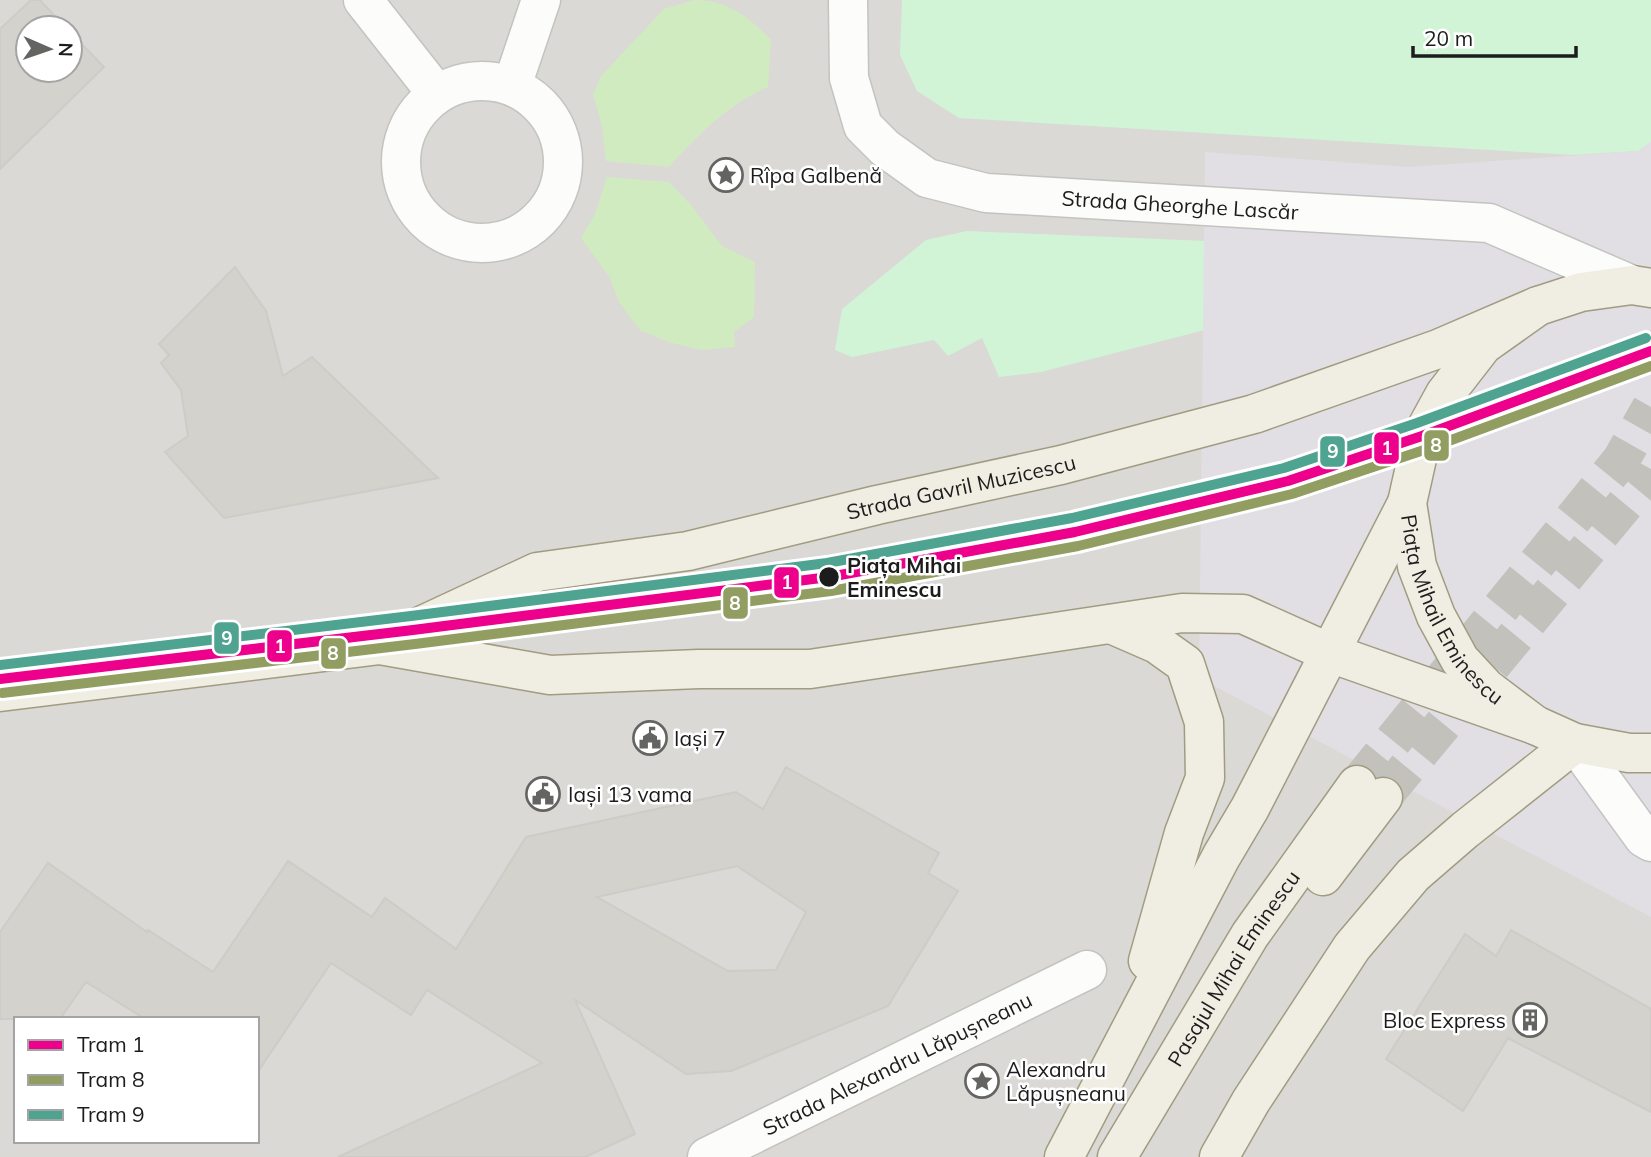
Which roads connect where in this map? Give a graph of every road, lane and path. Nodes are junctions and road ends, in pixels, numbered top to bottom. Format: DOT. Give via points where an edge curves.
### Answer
graph roads {
  1 [pos="363,0"];
  2 [pos="541,0"];
  3 [pos="848,0"];
  4 [pos="512,86"];
  5 [pos="437,94"];
  6 [pos="1642,287"];
  7 [pos="1538,306"];
  8 [pos="1408,503"];
  9 [pos="1111,624"];
  10 [pos="380,645"];
  11 [pos="1330,653"];
  12 [pos="0,692"];
  13 [pos="1535,725"];
  14 [pos="1575,743"];
  15 [pos="1651,753"];
  16 [pos="1651,842"];
  17 [pos="1087,970"];
  18 [pos="1129,1032"];
  19 [pos="708,1157"];
  20 [pos="1064,1157"];
  21 [pos="1117,1157"];
  22 [pos="1148,1157"];
  23 [pos="1219,1157"];
  1 -- 5 [label="street"];
  2 -- 4 [label="street"];
  3 -- 6 [label="street, Strada Gheorghe Lascăr" via="849,78 863,126 884,148 927,178 986,193 1489,223"];
  4 -- 5 [label="street" via="473,80"];
  4 -- 5 [label="street" via="535,100 552,121 562,146 563,173 555,199 539,220 516,235 491,243 464,241 439,231 419,213 405,190 401,163 405,137 417,113"];
  6 -- 7 [label="main road, Piața Mihail Eminescu" via="1581,292"];
  7 -- 8 [label="main road, Piața Mihail Eminescu" via="1483,345 1445,394 1422,436"];
  7 -- 10 [label="main road, Strada Gavril Muzicescu" via="1438,349 1254,414 1061,465 688,551 537,572"];
  8 -- 11 [label="main road"];
  8 -- 13 [label="main road, Piața Mihail Eminescu" via="1417,566 1436,616 1460,660 1486,688"];
  9 -- 10 [label="main road, Strada Gavril Muzicescu" via="810,668 550,676"];
  9 -- 11 [label="main road, Strada Gavril Muzicescu" via="1182,613 1243,614"];
  9 -- 18 [label="main road" via="1157,644 1185,664 1204,722 1205,778 1184,833"];
  10 -- 12 [label="main road, Strada Gavril Muzicescu"];
  11 -- 13 [label="main road, Strada Gavril Muzicescu"];
  11 -- 18 [label="main road"];
  13 -- 14 [label="main road, Piața Mihail Eminescu"];
  14 -- 15 [label="main road, Piața Mihail Eminescu"];
  14 -- 16 [label="street"];
  14 -- 23 [label="main road" via="1413,875 1352,947"];
  17 -- 19 [label="street, Strada Alexandru Lăpușneanu"];
  18 -- 20 [label="main road"];
  21 -- 22 [label="main road, Pasajul Mihai Eminescu" via="1250,935 1370,791 1270,946"];
}
